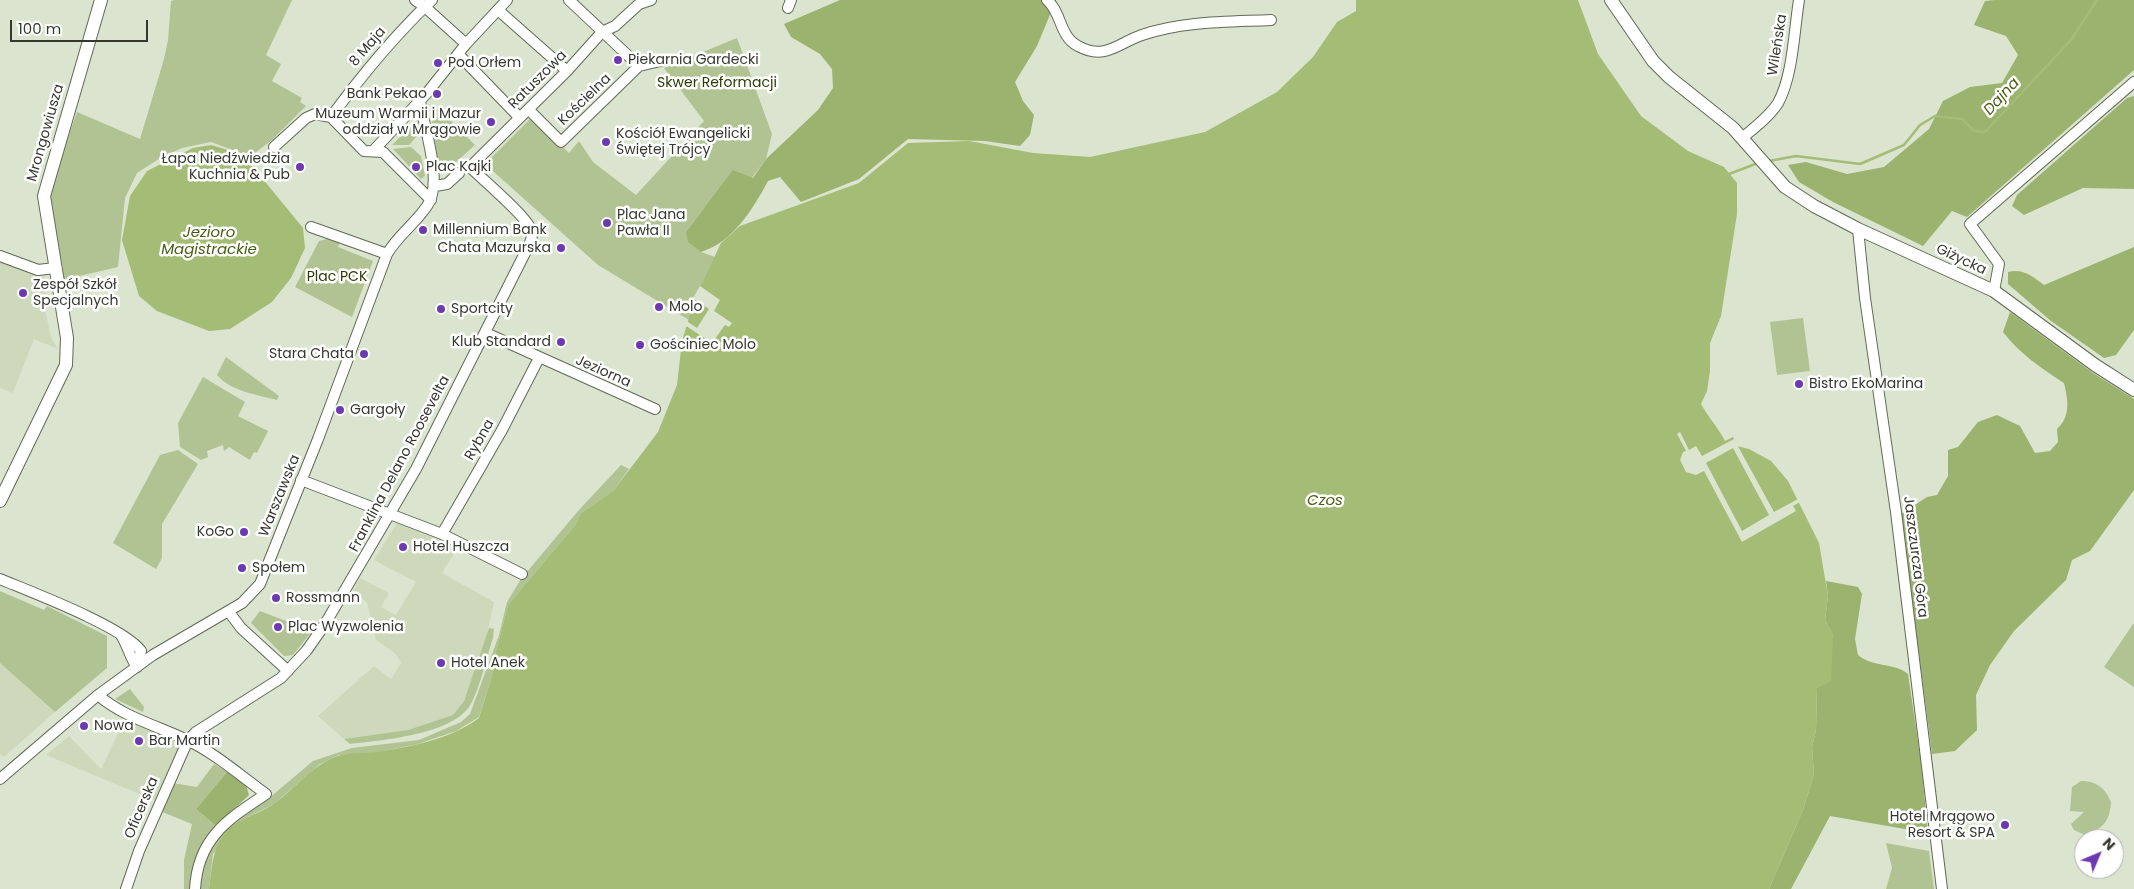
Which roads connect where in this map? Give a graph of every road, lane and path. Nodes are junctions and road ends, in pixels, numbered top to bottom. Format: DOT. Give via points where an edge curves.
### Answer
graph roads {
  1 [pos="102,0"];
  2 [pos="415,0"];
  3 [pos="507,0"];
  4 [pos="569,0"];
  5 [pos="650,0"];
  6 [pos="1047,0"];
  7 [pos="1610,0"];
  8 [pos="1799,0"];
  9 [pos="636,2"];
  10 [pos="429,3"];
  11 [pos="498,10"];
  12 [pos="1271,20"];
  13 [pos="602,32"];
  14 [pos="466,44"];
  15 [pos="458,55"];
  16 [pos="665,60"];
  17 [pos="639,66"];
  18 [pos="567,71"];
  19 [pos="2134,82"];
  20 [pos="420,101"];
  21 [pos="529,110"];
  22 [pos="331,117"];
  23 [pos="519,117"];
  24 [pos="1742,138"];
  25 [pos="274,147"];
  26 [pos="373,151"];
  27 [pos="470,167"];
  28 [pos="459,173"];
  29 [pos="435,186"];
  30 [pos="431,200"];
  31 [pos="311,227"];
  32 [pos="1858,229"];
  33 [pos="387,254"];
  34 [pos="0,256"];
  35 [pos="55,268"];
  36 [pos="1994,291"];
  37 [pos="486,333"];
  38 [pos="539,358"];
  39 [pos="2134,390"];
  40 [pos="655,409"];
  41 [pos="301,480"];
  42 [pos="0,501"];
  43 [pos="391,514"];
  44 [pos="442,534"];
  45 [pos="522,574"];
  46 [pos="0,579"];
  47 [pos="229,612"];
  48 [pos="138,667"];
  49 [pos="288,671"];
  50 [pos="98,695"];
  51 [pos="188,740"];
  52 [pos="0,779"];
  53 [pos="126,889"];
  54 [pos="195,889"];
  55 [pos="1942,889"];
  1 -- 35 [label="street, Mrongowiusza" via="44,196"];
  2 -- 10 [label="street"];
  3 -- 11 [label="street"];
  4 -- 13 [label="street"];
  5 -- 9 [label="street"];
  6 -- 12 [label="street" via="1053,5 1064,35 1077,46 1091,51 1111,51 1141,35 1184,25"];
  7 -- 24 [label="street" via="1653,61"];
  8 -- 24 [label="street, Wileńska" via="1786,82 1778,103"];
  9 -- 13 [label="street, Ratuszowa" via="616,26"];
  10 -- 14 [label="street"];
  10 -- 22 [label="street, 8 Maja" via="362,74"];
  11 -- 14 [label="street"];
  11 -- 18 [label="street"];
  13 -- 17 [label="street"];
  13 -- 18 [label="street, Ratuszowa"];
  14 -- 15 [label="street"];
  15 -- 20 [label="street"];
  15 -- 23 [label="street"];
  16 -- 17 [label="street"];
  17 -- 21 [label="street, Kościelna" via="561,142"];
  18 -- 21 [label="street, Ratuszowa"];
  19 -- 36 [label="street" via="1970,224 1999,264"];
  20 -- 26 [label="street"];
  20 -- 29 [label="street"];
  21 -- 23 [label="street, Ratuszowa"];
  22 -- 25 [label="street" via="315,114 306,118"];
  22 -- 26 [label="street" via="364,150"];
  23 -- 27 [label="street, Ratuszowa"];
  24 -- 32 [label="street, Giżycka" via="1785,187"];
  26 -- 30 [label="street" via="384,152"];
  27 -- 37 [label="street, Franklina Delano Roosevelta" via="532,230 532,238"];
  28 -- 29 [label="street" via="447,184"];
  29 -- 30 [label="street"];
  30 -- 33 [label="street"];
  31 -- 33 [label="street"];
  32 -- 36 [label="street, Giżycka"];
  32 -- 55 [label="street, Jaszczurcza Góra"];
  33 -- 41 [label="street, Warszawska"];
  34 -- 35 [label="street" via="38,270"];
  35 -- 42 [label="street, Mrongowiusza" via="67,338 66,365"];
  36 -- 39 [label="street, Giżycka"];
  37 -- 38 [label="street, Jeziorna"];
  37 -- 43 [label="street, Franklina Delano Roosevelta"];
  38 -- 40 [label="street, Jeziorna"];
  38 -- 44 [label="street, Rybna"];
  41 -- 43 [label="street"];
  41 -- 47 [label="street, Warszawska" via="260,584 242,604"];
  43 -- 44 [label="street"];
  43 -- 49 [label="street, Franklina Delano Roosevelta" via="325,624"];
  44 -- 45 [label="street"];
  46 -- 48 [label="street" via="95,620 132,640 140,651"];
  47 -- 48 [label="street, Warszawska" via="153,655"];
  47 -- 49 [label="street" via="241,628"];
  48 -- 50 [label="street, Warszawska"];
  49 -- 51 [label="street, Franklina Delano Roosevelta"];
  50 -- 51 [label="street" via="117,709"];
  50 -- 52 [label="street, Warszawska"];
  51 -- 53 [label="street, Oficerska" via="139,851"];
  51 -- 54 [label="street" via="266,794 217,830 201,858"];
}
